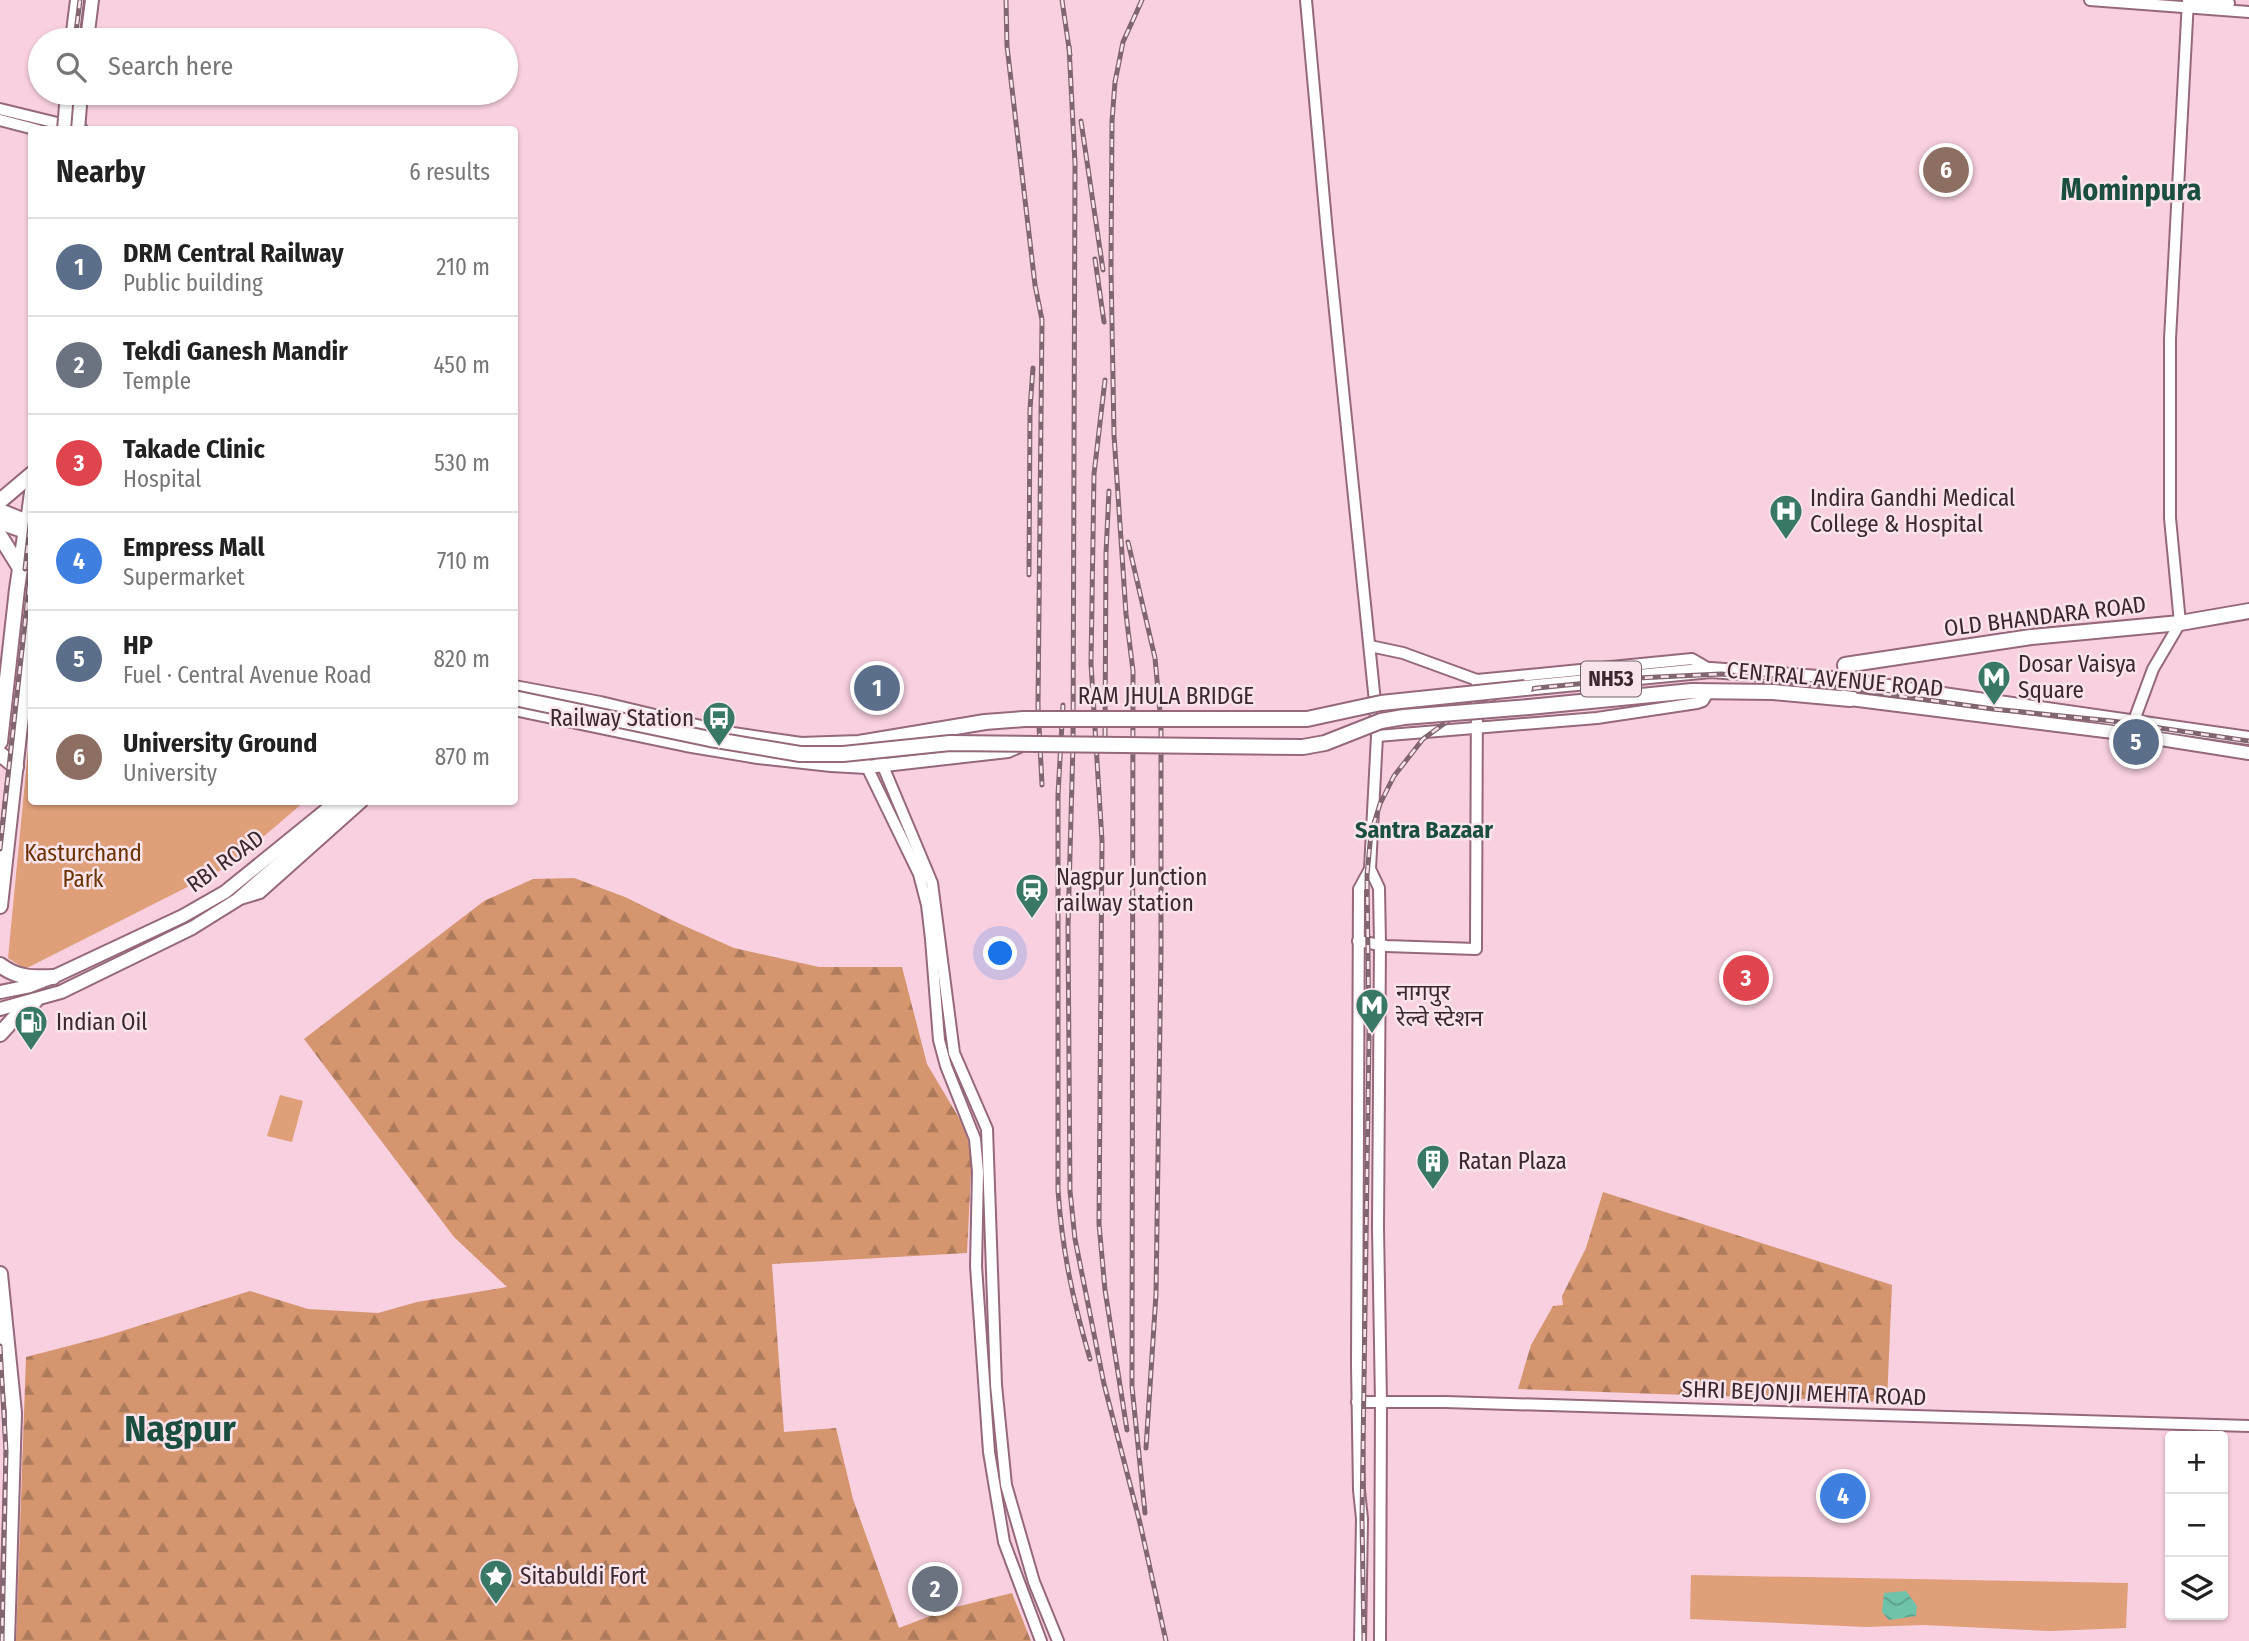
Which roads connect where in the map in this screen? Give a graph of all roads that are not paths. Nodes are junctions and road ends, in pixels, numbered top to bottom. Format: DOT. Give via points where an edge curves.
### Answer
graph roads {
  1 [pos="75,0"];
  2 [pos="94,0"];
  3 [pos="1306,0"];
  4 [pos="2090,0"];
  5 [pos="2191,3"];
  6 [pos="2249,5"];
  7 [pos="2249,12"];
  8 [pos="72,28"];
  9 [pos="90,28"];
  10 [pos="65,105"];
  11 [pos="83,105"];
  12 [pos="0,109"];
  13 [pos="0,120"];
  14 [pos="55,126"];
  15 [pos="62,126"];
  16 [pos="81,126"];
  17 [pos="28,127"];
  18 [pos="28,477"];
  19 [pos="0,501"];
  20 [pos="0,511"];
  21 [pos="0,522"];
  22 [pos="28,527"];
  23 [pos="28,528"];
  24 [pos="28,532"];
  25 [pos="0,536"];
  26 [pos="20,568"];
  27 [pos="2249,611"];
  28 [pos="2180,623"];
  29 [pos="1370,646"];
  30 [pos="28,655"];
  31 [pos="1704,671"];
  32 [pos="1846,672"];
  33 [pos="1476,680"];
  34 [pos="518,689"];
  35 [pos="1709,691"];
  36 [pos="518,699"];
  37 [pos="1850,699"];
  38 [pos="518,710"];
  39 [pos="2135,722"];
  40 [pos="1476,730"];
  41 [pos="2129,734"];
  42 [pos="1377,736"];
  43 [pos="2249,738"];
  44 [pos="874,740"];
  45 [pos="0,742"];
  46 [pos="1029,742"];
  47 [pos="859,743"];
  48 [pos="2249,753"];
  49 [pos="0,754"];
  50 [pos="16,767"];
  51 [pos="884,769"];
  52 [pos="870,773"];
  53 [pos="332,805"];
  54 [pos="346,805"];
  55 [pos="359,805"];
  56 [pos="1370,869"];
  57 [pos="237,900"];
  58 [pos="0,906"];
  59 [pos="1358,941"];
  60 [pos="1380,944"];
  61 [pos="0,965"];
  62 [pos="53,977"];
  63 [pos="0,992"];
  64 [pos="35,1001"];
  65 [pos="0,1009"];
  66 [pos="0,1034"];
  67 [pos="0,1274"];
  68 [pos="1357,1402"];
  69 [pos="1381,1403"];
  70 [pos="2249,1426"];
  71 [pos="1360,1538"];
  72 [pos="1381,1538"];
  73 [pos="7,1641"];
  74 [pos="1041,1641"];
  75 [pos="1058,1641"];
  76 [pos="1360,1641"];
  77 [pos="1380,1641"];
  1 -- 8 [label="main road"];
  2 -- 9 [label="main road"];
  3 -- 29 [label="main road"];
  4 -- 5 [label="main road"];
  5 -- 6 [label="main road"];
  5 -- 7 [label="main road"];
  5 -- 28 [label="main road" via="2170,339 2169,517"];
  10 -- 15 [label="main road, bridge"];
  11 -- 16 [label="main road, bridge"];
  12 -- 14 [label="main road"];
  13 -- 17 [label="main road"];
  18 -- 19 [label="highway"];
  20 -- 22 [label="highway"];
  21 -- 23 [label="highway"];
  24 -- 26 [label="highway"];
  25 -- 26 [label="highway"];
  26 -- 45 [label="highway"];
  27 -- 28 [label="highway, OLD BHANDARA ROAD / NH53"];
  28 -- 32 [label="highway, OLD BHANDARA ROAD / NH53" via="2031,637"];
  28 -- 39 [label="main road" via="2153,669"];
  29 -- 33 [label="main road"];
  29 -- 42 [label="main road"];
  30 -- 50 [label="highway"];
  31 -- 32 [label="highway, NH53"];
  31 -- 33 [label="main road" via="1692,659"];
  31 -- 44 [label="highway, RAM JHULA BRIDGE / NH53, bridge" via="1381,704 1307,719 1024,719"];
  32 -- 37 [label="highway"];
  32 -- 39 [label="main road, CENTRAL AVENUE ROAD"];
  33 -- 40 [label="main road"];
  34 -- 47 [label="highway, RAM JHULA BRIDGE" via="726,734 801,745"];
  35 -- 37 [label="highway, CENTRAL AVENUE ROAD"];
  35 -- 40 [label="main road" via="1703,701 1676,707"];
  35 -- 46 [label="highway, RAM JHULA BRIDGE / NH53, bridge" via="1404,717 1303,747"];
  36 -- 46 [label="highway, RAM JHULA BRIDGE, bridge" via="800,754"];
  37 -- 41 [label="main road, CENTRAL AVENUE ROAD"];
  38 -- 52 [label="main road" via="686,745"];
  39 -- 41 [label="main road"];
  39 -- 43 [label="main road, CENTRAL AVENUE ROAD"];
  40 -- 42 [label="main road"];
  40 -- 60 [label="main road" via="1476,949"];
  41 -- 48 [label="main road, CENTRAL AVENUE ROAD"];
  42 -- 56 [label="main road"];
  44 -- 47 [label="highway, RAM JHULA BRIDGE"];
  44 -- 51 [label="main road"];
  46 -- 51 [label="main road, bridge" via="1008,751"];
  47 -- 52 [label="main road"];
  49 -- 50 [label="highway"];
  50 -- 58 [label="highway"];
  51 -- 52 [label="main road"];
  51 -- 75 [label="main road" via="932,883 954,1053 987,1129 996,1385 1006,1485 1034,1582"];
  52 -- 74 [label="main road" via="919,874 927,905 939,1040 975,1139 977,1290 989,1452 1004,1542"];
  53 -- 62 [label="main road, RBI ROAD" via="225,892"];
  54 -- 57 [label="main road"];
  55 -- 57 [label="main road" via="260,893"];
  56 -- 59 [label="main road" via="1359,889"];
  56 -- 60 [label="main road" via="1379,888"];
  57 -- 64 [label="main road" via="192,928"];
  59 -- 60 [label="main road"];
  59 -- 68 [label="main road"];
  60 -- 69 [label="main road"];
  61 -- 62 [label="highway" via="13,975"];
  62 -- 63 [label="main road, RBI ROAD"];
  64 -- 65 [label="main road"];
  64 -- 66 [label="highway"];
  67 -- 73 [label="highway" via="14,1413"];
  68 -- 69 [label="main road, SHRI BEJONJI MEHTA ROAD"];
  68 -- 71 [label="main road"];
  69 -- 70 [label="main road, SHRI BEJONJI MEHTA ROAD"];
  69 -- 72 [label="main road"];
  71 -- 72 [label="main road"];
  71 -- 76 [label="main road"];
  72 -- 77 [label="main road"];
}
